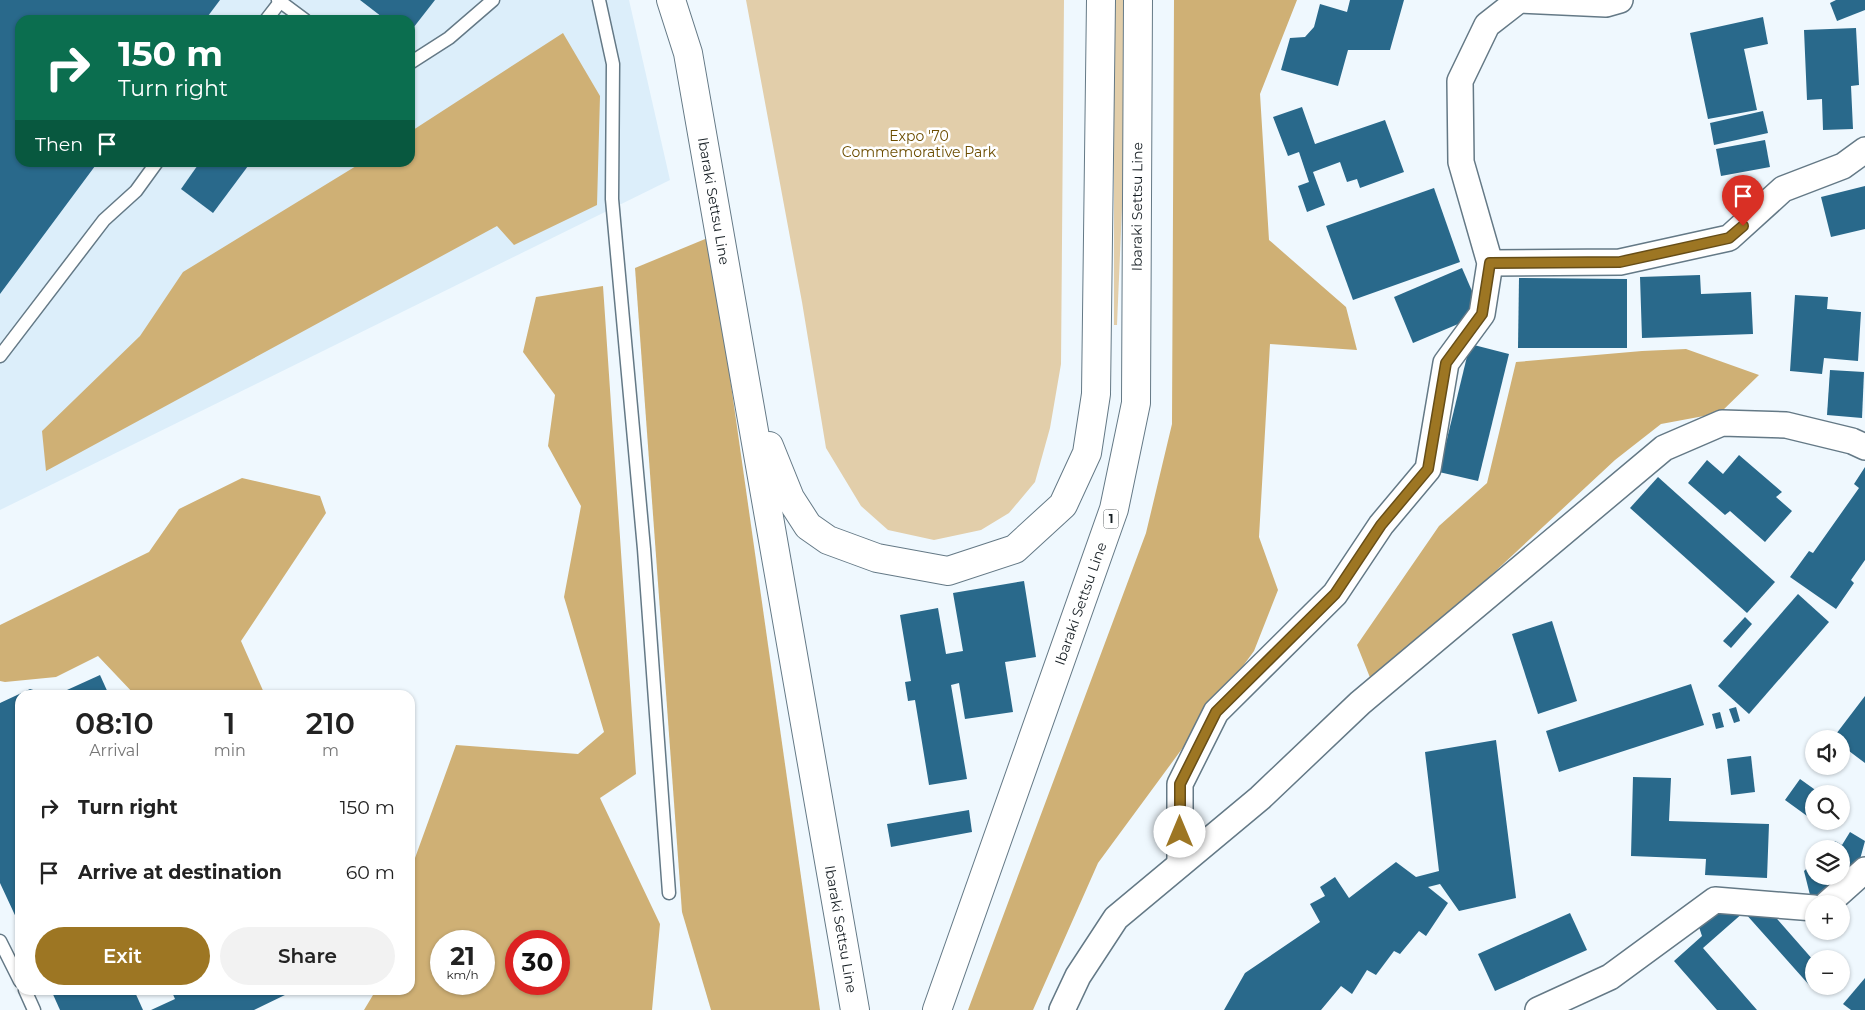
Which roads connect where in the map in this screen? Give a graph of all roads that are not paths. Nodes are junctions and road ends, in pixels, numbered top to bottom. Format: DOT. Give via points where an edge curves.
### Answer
graph roads {
  1 [pos="493,0"];
  2 [pos="599,0"];
  3 [pos="671,0"];
  4 [pos="1101,0"];
  5 [pos="1138,0"];
  6 [pos="1518,0"];
  7 [pos="1620,0"];
  8 [pos="279,1"];
  9 [pos="269,15"];
  10 [pos="298,15"];
  11 [pos="415,60"];
  12 [pos="1865,150"];
  13 [pos="153,167"];
  14 [pos="1490,263"];
  15 [pos="0,356"];
  16 [pos="750,404"];
  17 [pos="1865,447"];
  18 [pos="1180,864"];
  19 [pos="1865,870"];
  20 [pos="669,893"];
  21 [pos="1837,895"];
  22 [pos="1805,907"];
  23 [pos="0,940"];
  24 [pos="15,971"];
  25 [pos="26,995"];
  26 [pos="34,1010"];
  27 [pos="855,1010"];
  28 [pos="937,1010"];
  29 [pos="1062,1010"];
  30 [pos="1538,1010"];
  1 -- 11 [label="lane" via="449,38"];
  2 -- 20 [label="lane" via="613,64 612,199 644,549"];
  3 -- 16 [label="main road, Ibaraki Settsu Line" via="688,53"];
  4 -- 16 [label="main road, Ibaraki Settsu Line" via="1096,394 1087,454 1063,505 1015,549 948,571 877,558 828,540 808,526 790,498"];
  5 -- 28 [label="main road, Ibaraki Settsu Line / 1" via="1136,403 1114,509"];
  6 -- 7 [label="street" via="1606,4"];
  6 -- 14 [label="street" via="1487,25 1460,81 1461,162"];
  8 -- 9 [label="lane"];
  8 -- 10 [label="lane"];
  12 -- 14 [label="street" via="1843,166 1783,189 1729,238 1620,262"];
  13 -- 15 [label="lane" via="136,191 104,220"];
  14 -- 18 [label="street" via="1482,314 1446,363 1428,469 1381,525 1335,594 1216,712 1180,784"];
  16 -- 27 [label="main road, Ibaraki Settsu Line"];
  17 -- 18 [label="street" via="1786,425 1722,423 1664,448 1360,703 1260,798"];
  18 -- 29 [label="street" via="1116,918 1078,976"];
  19 -- 21 [label="street"];
  22 -- 30 [label="street" via="1715,900 1610,978"];
  23 -- 24 [label="lane"];
  25 -- 26 [label="lane"];
}
